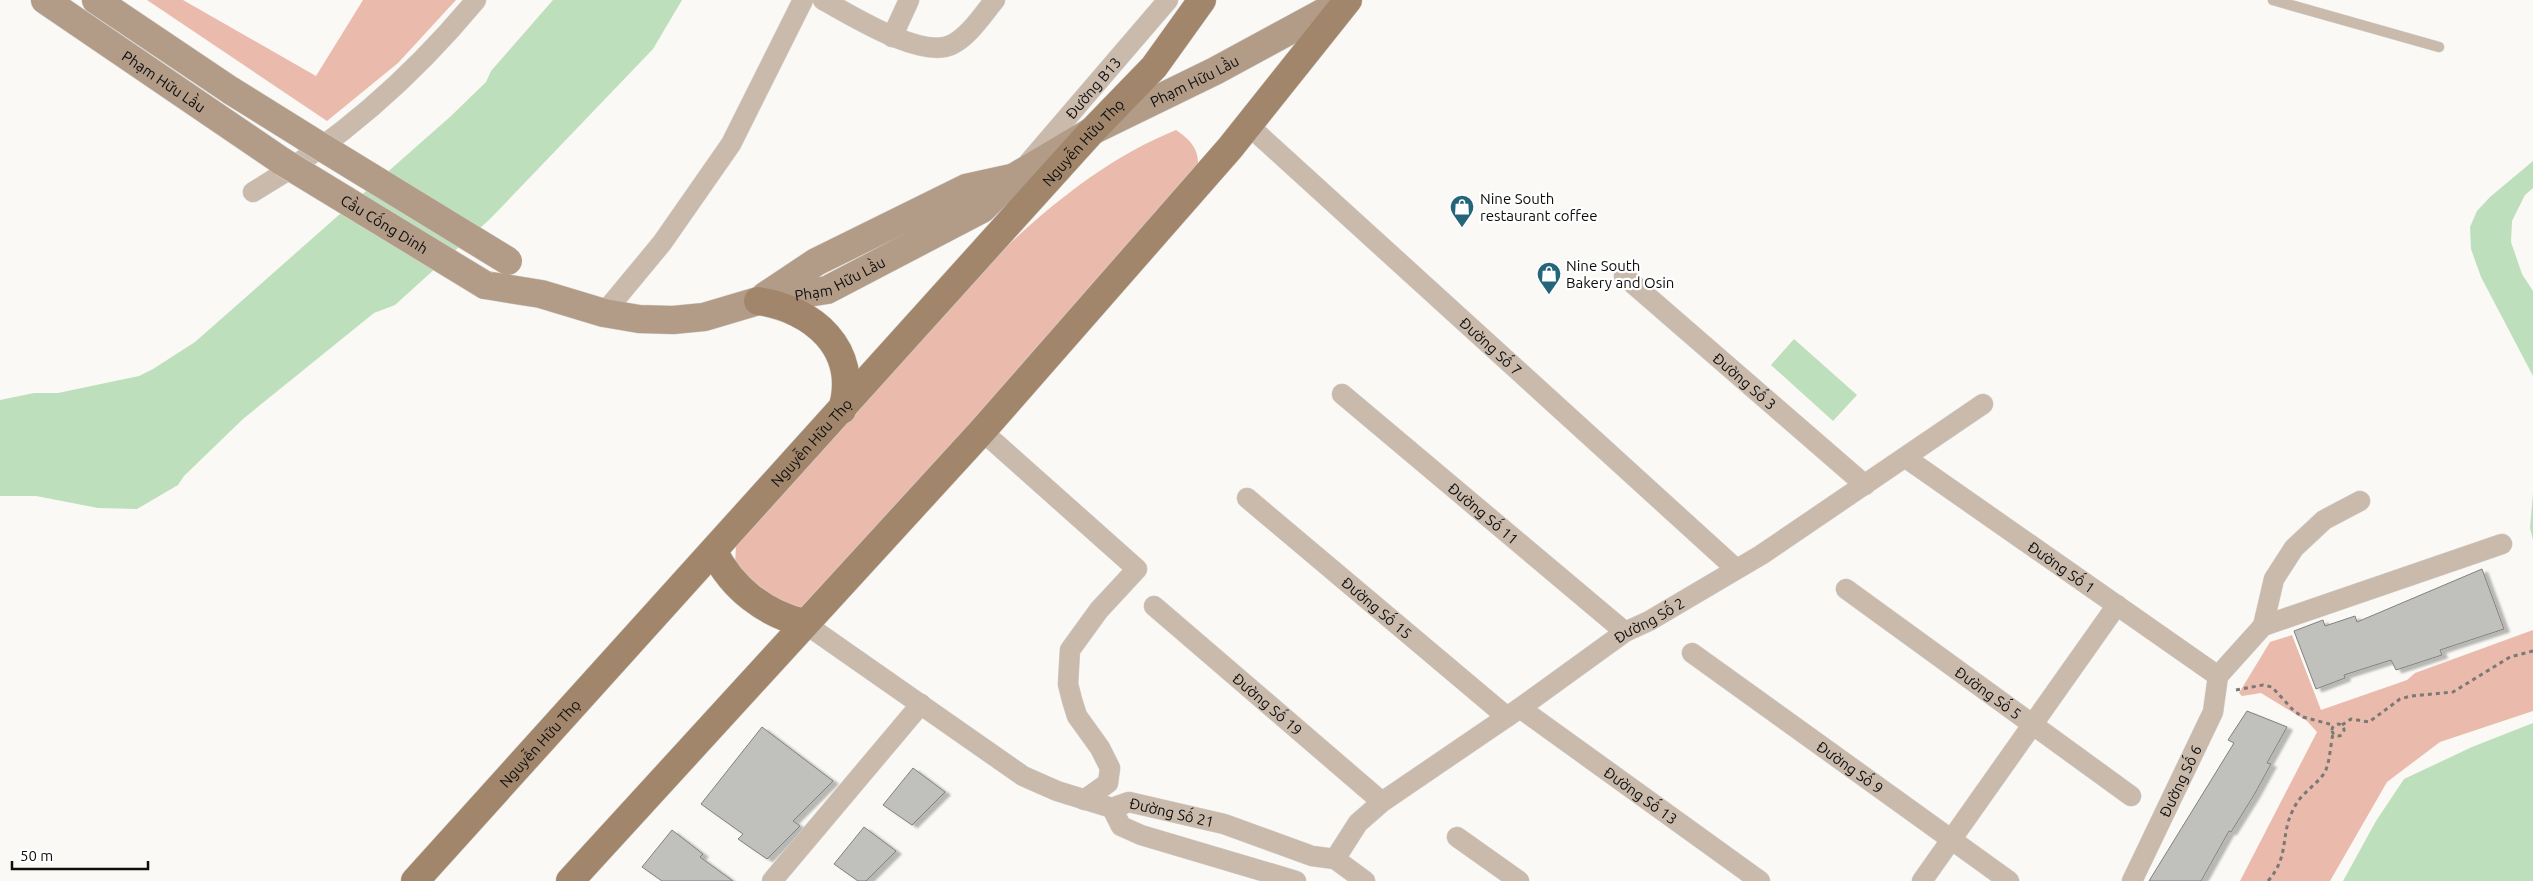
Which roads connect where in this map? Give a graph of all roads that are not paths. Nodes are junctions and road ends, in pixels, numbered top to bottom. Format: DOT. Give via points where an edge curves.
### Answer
graph roads {
  1 [pos="45,0"];
  2 [pos="96,0"];
  3 [pos="476,0"];
  4 [pos="803,0"];
  5 [pos="823,0"];
  6 [pos="909,0"];
  7 [pos="995,0"];
  8 [pos="1168,0"];
  9 [pos="1202,0"];
  10 [pos="1347,0"];
  11 [pos="2273,0"];
  12 [pos="892,37"];
  13 [pos="2439,47"];
  14 [pos="1247,124"];
  15 [pos="1092,131"];
  16 [pos="283,162"];
  17 [pos="1016,176"];
  18 [pos="253,192"];
  19 [pos="1624,276"];
  20 [pos="485,285"];
  21 [pos="541,294"];
  22 [pos="758,301"];
  23 [pos="604,314"];
  24 [pos="1342,394"];
  25 [pos="1983,404"];
  26 [pos="842,410"];
  27 [pos="982,431"];
  28 [pos="1906,458"];
  29 [pos="1865,484"];
  30 [pos="1247,498"];
  31 [pos="2360,501"];
  32 [pos="2502,544"];
  33 [pos="714,552"];
  34 [pos="1735,568"];
  35 [pos="1846,589"];
  36 [pos="1154,606"];
  37 [pos="2117,606"];
  38 [pos="804,623"];
  39 [pos="2263,626"];
  40 [pos="1625,632"];
  41 [pos="1692,654"];
  42 [pos="2218,676"];
  43 [pos="921,704"];
  44 [pos="1514,713"];
  45 [pos="2033,724"];
  46 [pos="2131,796"];
  47 [pos="1084,800"];
  48 [pos="1382,802"];
  49 [pos="1112,808"];
  50 [pos="1456,837"];
  51 [pos="1951,840"];
  52 [pos="1335,859"];
  53 [pos="1267,878"];
  54 [pos="415,881"];
  55 [pos="570,881"];
  56 [pos="772,881"];
  57 [pos="1296,881"];
  58 [pos="1366,881"];
  59 [pos="1518,881"];
  60 [pos="1760,881"];
  61 [pos="1922,881"];
  62 [pos="2009,881"];
  63 [pos="2132,881"];
  1 -- 16 [label="main road, Phạm Hữu Lầu"];
  2 -- 21 [label="main road, Phạm Hữu Lầu, bridge" via="230,90 508,261"];
  3 -- 18 [label="street" via="398,85 294,168"];
  4 -- 23 [label="street" via="731,144 662,243"];
  5 -- 12 [label="street"];
  6 -- 12 [label="street"];
  7 -- 12 [label="street" via="967,33 952,45 934,49"];
  8 -- 17 [label="street, Đường B13"];
  9 -- 15 [label="main road, Nguyễn Hữu Thọ" via="1154,67"];
  10 -- 14 [label="main road"];
  10 -- 15 [label="main road, Phạm Hữu Lầu" via="1215,71"];
  11 -- 13 [label="lane"];
  14 -- 27 [label="main road" via="1230,148"];
  14 -- 34 [label="street, Đường Số 7"];
  15 -- 17 [label="main road, Phạm Hữu Lầu"];
  15 -- 26 [label="main road, Nguyễn Hữu Thọ"];
  16 -- 20 [label="main road, Cầu Cống Dinh, bridge"];
  17 -- 22 [label="main road, Phạm Hữu Lầu" via="982,210 827,290"];
  19 -- 29 [label="street, Đường Số 3"];
  20 -- 21 [label="main road, Phạm Hữu Lầu"];
  21 -- 23 [label="main road, Phạm Hữu Lầu"];
  22 -- 23 [label="main road, Phạm Hữu Lầu" via="704,317 672,320"];
  22 -- 26 [label="main road" via="796,311 809,319 833,344 847,378"];
  24 -- 40 [label="street, Đường Số 11"];
  25 -- 28 [label="street, Đường Số 2"];
  26 -- 33 [label="main road, Nguyễn Hữu Thọ"];
  27 -- 38 [label="main road"];
  27 -- 47 [label="street" via="1137,569 1099,610 1070,650 1068,684 1074,708 1110,768 1108,783"];
  28 -- 29 [label="street, Đường Số 2"];
  28 -- 37 [label="street, Đường Số 1"];
  29 -- 34 [label="street, Đường Số 2" via="1761,555"];
  30 -- 44 [label="street, Đường Số 15"];
  31 -- 39 [label="street" via="2324,520 2294,548 2274,579"];
  32 -- 39 [label="street"];
  33 -- 38 [label="main road" via="736,585 754,600 774,613"];
  33 -- 54 [label="main road, Nguyễn Hữu Thọ"];
  34 -- 40 [label="street, Đường Số 2"];
  35 -- 45 [label="street, Đường Số 5"];
  36 -- 48 [label="street, Đường Số 19"];
  37 -- 42 [label="street, Đường Số 1"];
  37 -- 45 [label="street"];
  38 -- 43 [label="street"];
  38 -- 55 [label="main road"];
  39 -- 42 [label="street"];
  40 -- 44 [label="street, Đường Số 2"];
  41 -- 51 [label="street, Đường Số 9"];
  42 -- 63 [label="street, Đường Số 6" via="2213,712"];
  43 -- 47 [label="street" via="1023,776"];
  43 -- 56 [label="street"];
  44 -- 48 [label="street, Đường Số 2"];
  44 -- 60 [label="street, Đường Số 13"];
  45 -- 46 [label="street, Đường Số 5"];
  45 -- 51 [label="street"];
  47 -- 49 [label="street"];
  48 -- 52 [label="street, Đường Số 2" via="1358,823"];
  49 -- 52 [label="street, Đường Số 21" via="1129,802 1224,824 1312,856"];
  49 -- 53 [label="street, Đường Số 21" via="1121,826"];
  50 -- 59 [label="street"];
  51 -- 61 [label="street"];
  51 -- 62 [label="street, Đường Số 9"];
  52 -- 58 [label="street, Đường Số 21"];
  53 -- 57 [label="street, Đường Số 21"];
}
